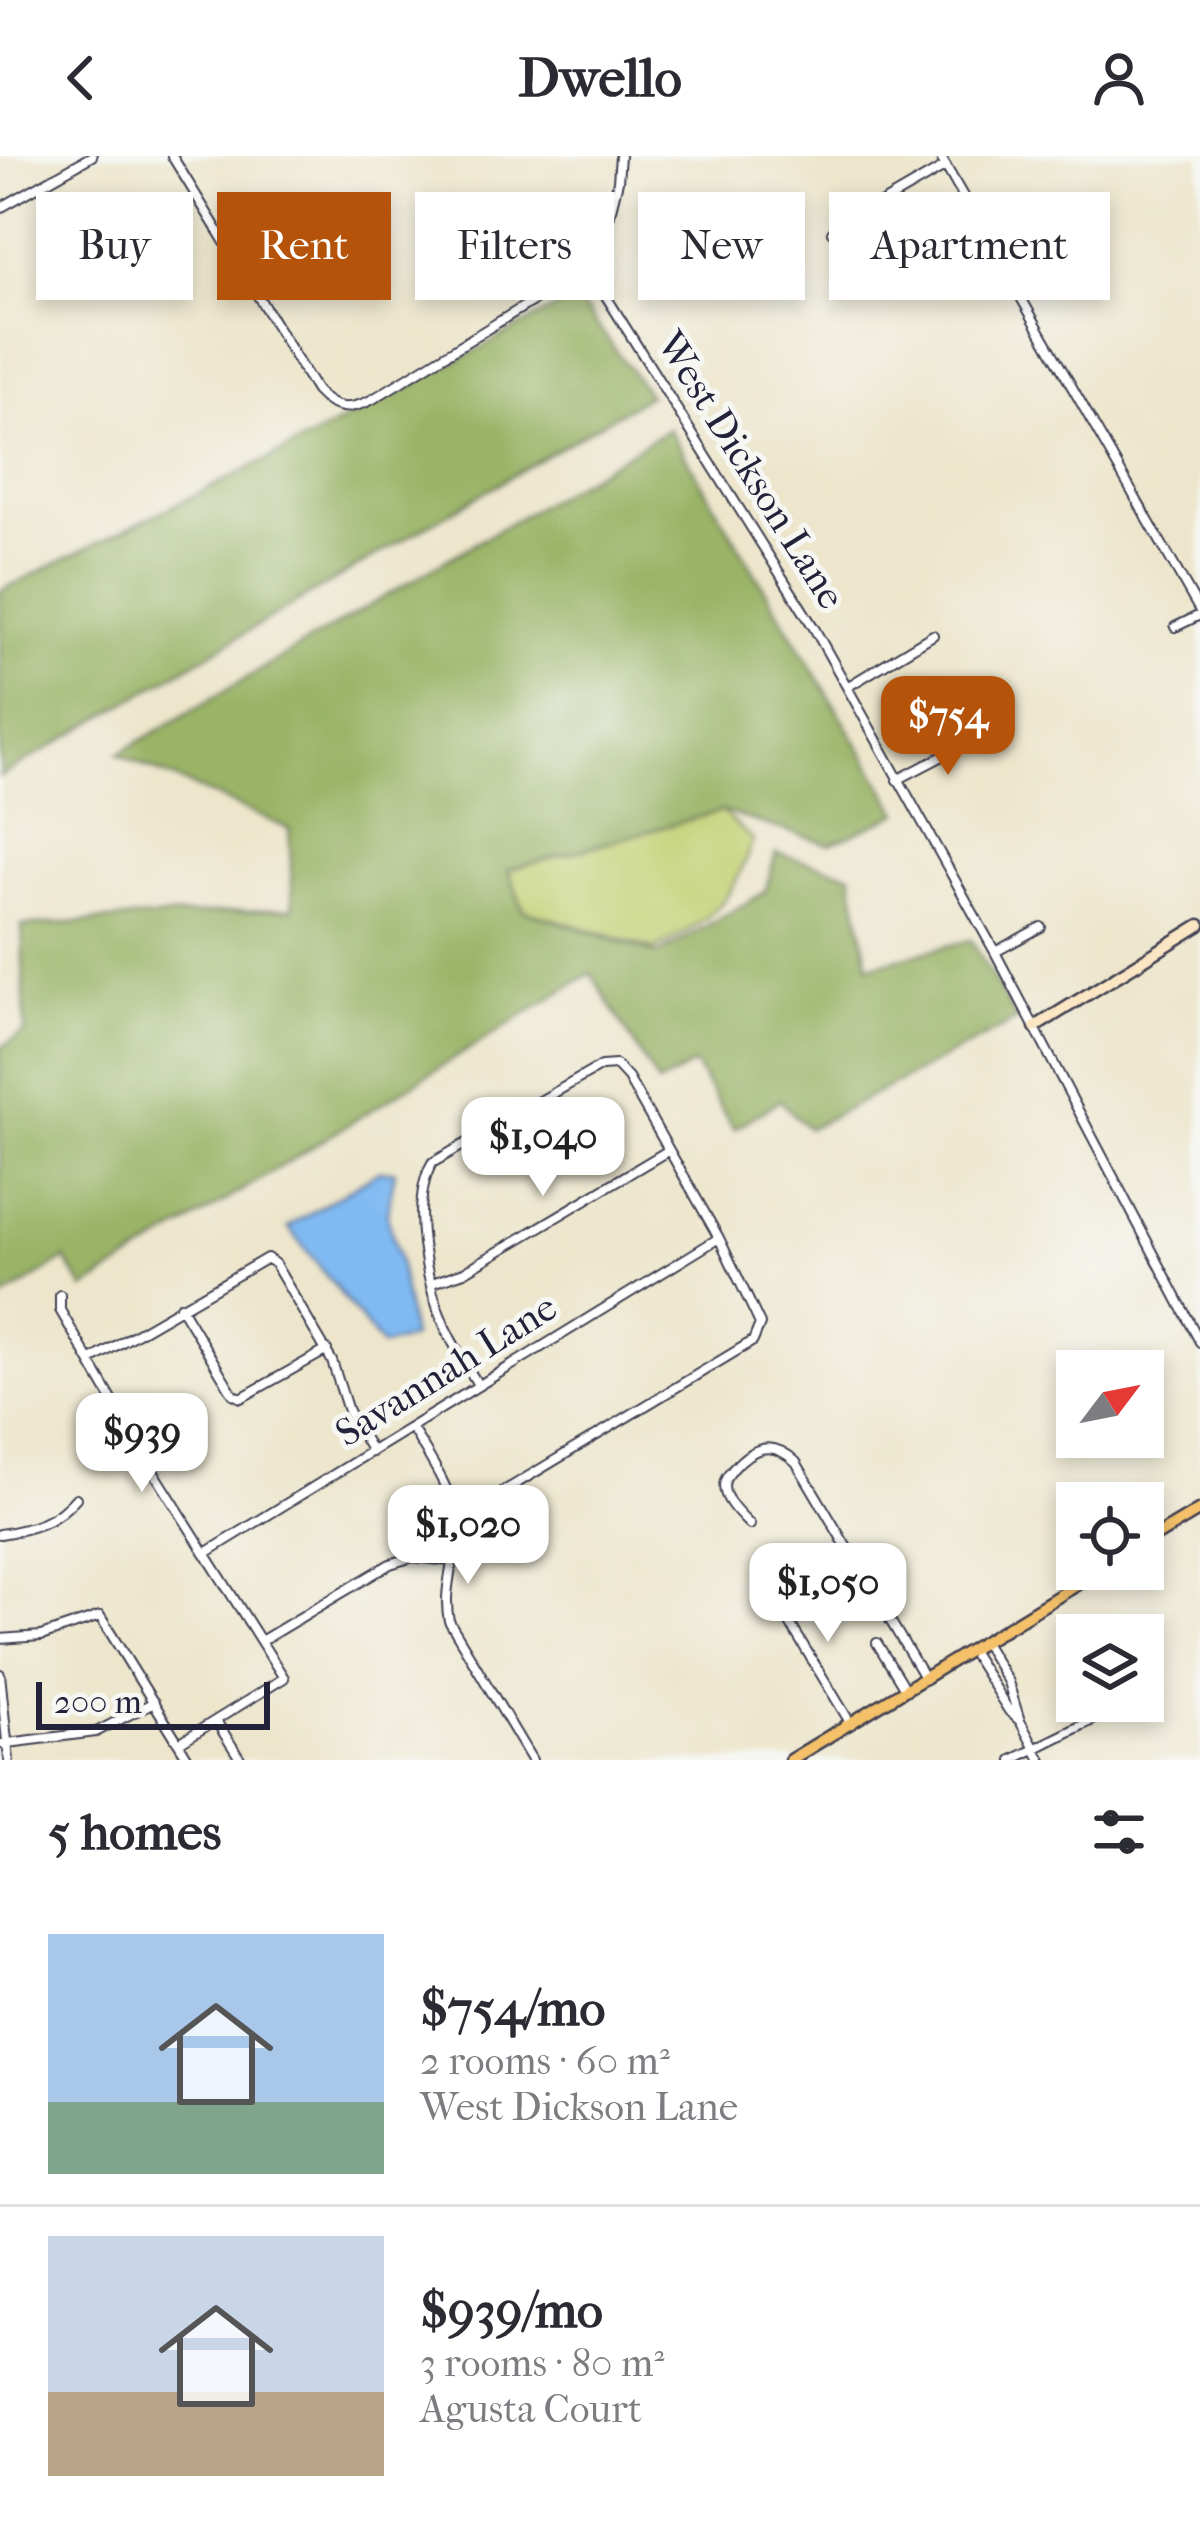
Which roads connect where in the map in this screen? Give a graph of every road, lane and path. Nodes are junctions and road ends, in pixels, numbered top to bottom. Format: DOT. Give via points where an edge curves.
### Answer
graph roads {
  1 [pos="92,156"];
  2 [pos="172,156"];
  3 [pos="620,156"];
  4 [pos="940,156"];
  5 [pos="946,166"];
  6 [pos="901,192"];
  7 [pos="614,197"];
  8 [pos="0,208"];
  9 [pos="531,300"];
  10 [pos="606,300"];
  11 [pos="1200,613"];
  12 [pos="1175,627"];
  13 [pos="933,635"];
  14 [pos="846,687"];
  15 [pos="979,737"];
  16 [pos="897,780"];
  17 [pos="1200,925"];
  18 [pos="1041,927"];
  19 [pos="994,952"];
  20 [pos="1035,1027"];
  21 [pos="669,1150"];
  22 [pos="718,1238"];
  23 [pos="432,1283"];
  24 [pos="60,1295"];
  25 [pos="180,1306"];
  26 [pos="1200,1342"];
  27 [pos="327,1350"];
  28 [pos="92,1360"];
  29 [pos="478,1384"];
  30 [pos="411,1427"];
  31 [pos="371,1452"];
  32 [pos="76,1498"];
  33 [pos="1200,1510"];
  34 [pos="455,1512"];
  35 [pos="750,1525"];
  36 [pos="1164,1531"];
  37 [pos="0,1534"];
  38 [pos="206,1553"];
  39 [pos="452,1561"];
  40 [pos="1070,1590"];
  41 [pos="767,1605"];
  42 [pos="0,1639"];
  43 [pos="261,1641"];
  44 [pos="878,1643"];
  45 [pos="985,1644"];
  46 [pos="972,1652"];
  47 [pos="0,1675"];
  48 [pos="925,1679"];
  49 [pos="906,1690"];
  50 [pos="154,1702"];
  51 [pos="216,1721"];
  52 [pos="1020,1721"];
  53 [pos="1088,1722"];
  54 [pos="850,1724"];
  55 [pos="4,1743"];
  56 [pos="179,1743"];
  57 [pos="1034,1748"];
  58 [pos="9,1760"];
  59 [pos="189,1760"];
  60 [pos="241,1760"];
  61 [pos="532,1760"];
  62 [pos="790,1760"];
  63 [pos="1012,1760"];
  64 [pos="1041,1760"];
  1 -- 8 [label="street"];
  2 -- 9 [label="street" via="316,391 335,407 373,399"];
  3 -- 7 [label="street"];
  4 -- 5 [label="street"];
  5 -- 6 [label="street"];
  5 -- 11 [label="street"];
  10 -- 14 [label="street, West Dickson Lane"];
  11 -- 12 [label="street"];
  13 -- 14 [label="street"];
  14 -- 16 [label="street, West Dickson Lane"];
  15 -- 16 [label="street"];
  16 -- 19 [label="street, West Dickson Lane"];
  17 -- 20 [label="street"];
  18 -- 19 [label="street"];
  19 -- 20 [label="street, West Dickson Lane"];
  20 -- 26 [label="street, West Dickson Lane"];
  21 -- 22 [label="street"];
  21 -- 23 [label="street"];
  21 -- 23 [label="street" via="628,1078 616,1065 601,1066 432,1163 419,1215"];
  22 -- 29 [label="street, Savannah Lane"];
  22 -- 34 [label="street" via="760,1324 754,1341 489,1500"];
  23 -- 29 [label="street" via="446,1330"];
  24 -- 28 [label="street" via="60,1310"];
  25 -- 27 [label="street" via="267,1258"];
  25 -- 27 [label="street" via="241,1398"];
  25 -- 28 [label="street"];
  27 -- 31 [label="street"];
  28 -- 38 [label="street"];
  29 -- 30 [label="street, Savannah Lane"];
  30 -- 31 [label="street, Savannah Lane"];
  30 -- 34 [label="street"];
  31 -- 38 [label="street, Savannah Lane"];
  32 -- 37 [label="street" via="33,1529"];
  33 -- 36 [label="main road"];
  34 -- 39 [label="street"];
  35 -- 48 [label="street" via="729,1501 726,1478 755,1450 783,1450"];
  38 -- 43 [label="street"];
  39 -- 43 [label="street" via="390,1564"];
  39 -- 61 [label="street" via="449,1621"];
  40 -- 45 [label="main road"];
  41 -- 54 [label="street" via="788,1620"];
  42 -- 50 [label="street" via="41,1636 100,1616"];
  43 -- 51 [label="street" via="284,1678"];
  44 -- 49 [label="street"];
  45 -- 46 [label="main road"];
  45 -- 52 [label="street"];
  46 -- 48 [label="main road"];
  46 -- 52 [label="street"];
  47 -- 55 [label="street"];
  48 -- 49 [label="main road"];
  49 -- 54 [label="main road"];
  50 -- 55 [label="street" via="96,1732"];
  50 -- 56 [label="street"];
  51 -- 56 [label="street"];
  51 -- 60 [label="street"];
  52 -- 57 [label="street"];
  53 -- 57 [label="street"];
  54 -- 62 [label="main road"];
  55 -- 58 [label="street"];
  56 -- 59 [label="street"];
  57 -- 63 [label="street"];
  57 -- 64 [label="street"];
}
